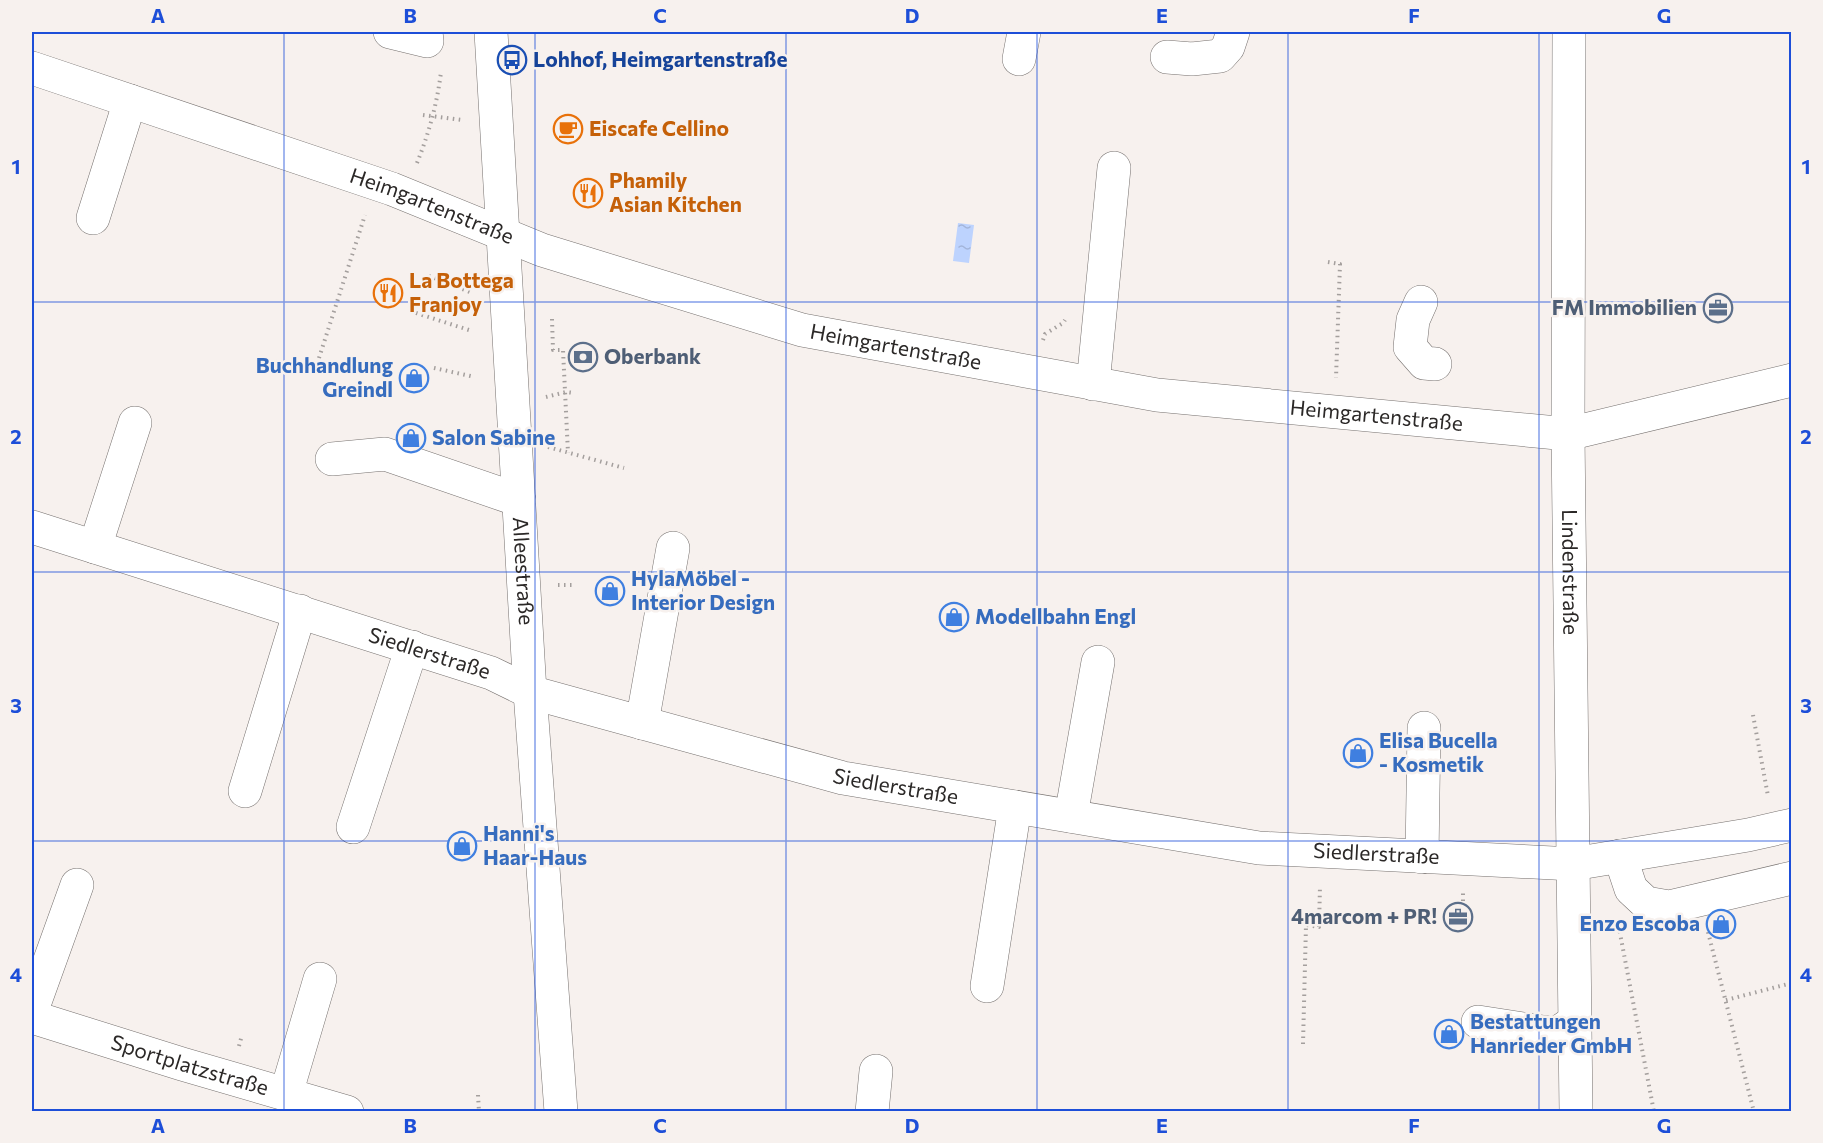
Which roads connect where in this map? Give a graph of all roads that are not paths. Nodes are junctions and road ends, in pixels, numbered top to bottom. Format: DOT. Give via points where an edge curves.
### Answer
graph roads {
  1 [pos="390,32"];
  2 [pos="426,32"];
  3 [pos="491,32"];
  4 [pos="1233,32"];
  5 [pos="1569,32"];
  6 [pos="1167,57"];
  7 [pos="32,68"];
  8 [pos="130,101"];
  9 [pos="1114,168"];
  10 [pos="93,218"];
  11 [pos="503,233"];
  12 [pos="1421,302"];
  13 [pos="1435,364"];
  14 [pos="1791,380"];
  15 [pos="1093,384"];
  16 [pos="135,423"];
  17 [pos="1568,434"];
  18 [pos="332,459"];
  19 [pos="519,500"];
  20 [pos="32,526"];
  21 [pos="95,547"];
  22 [pos="674,548"];
  23 [pos="300,612"];
  24 [pos="412,647"];
  25 [pos="1098,662"];
  26 [pos="530,692"];
  27 [pos="642,723"];
  28 [pos="1424,728"];
  29 [pos="245,791"];
  30 [pos="1021,808"];
  31 [pos="1071,816"];
  32 [pos="353,827"];
  33 [pos="1783,827"];
  34 [pos="1620,856"];
  35 [pos="1422,857"];
  36 [pos="1573,864"];
  37 [pos="77,885"];
  38 [pos="1785,886"];
  39 [pos="994,978"];
  40 [pos="320,979"];
  41 [pos="32,1010"];
  42 [pos="32,1017"];
  43 [pos="1575,1021"];
  44 [pos="1478,1022"];
  45 [pos="876,1071"];
  46 [pos="286,1094"];
  47 [pos="347,1112"];
  48 [pos="561,1112"];
  49 [pos="872,1112"];
  50 [pos="1576,1112"];
  1 -- 2 [label="street" via="427,41"];
  3 -- 11 [label="street, Alleestraße"];
  4 -- 6 [label="street" via="1220,56"];
  5 -- 17 [label="street, Lindenstraße"];
  7 -- 8 [label="street, Heimgartenstraße"];
  8 -- 10 [label="street"];
  8 -- 11 [label="street, Heimgartenstraße" via="387,187"];
  9 -- 15 [label="street"];
  11 -- 15 [label="street, Heimgartenstraße" via="542,250 802,330"];
  11 -- 19 [label="street, Alleestraße"];
  12 -- 13 [label="street" via="1413,320 1410,347 1424,363"];
  14 -- 17 [label="street, Heimgartenstraße"];
  15 -- 17 [label="street, Heimgartenstraße" via="1157,395"];
  16 -- 21 [label="street"];
  17 -- 36 [label="street, Lindenstraße"];
  18 -- 19 [label="street" via="385,454"];
  19 -- 26 [label="street, Alleestraße"];
  20 -- 21 [label="street, Siedlerstraße"];
  21 -- 23 [label="street, Siedlerstraße"];
  22 -- 27 [label="street"];
  23 -- 24 [label="street, Siedlerstraße"];
  23 -- 29 [label="street"];
  24 -- 26 [label="street, Siedlerstraße" via="491,673"];
  24 -- 32 [label="street"];
  25 -- 31 [label="street"];
  26 -- 27 [label="street, Siedlerstraße"];
  26 -- 48 [label="street, Alleestraße"];
  27 -- 30 [label="street, Siedlerstraße" via="843,778"];
  28 -- 35 [label="street"];
  30 -- 31 [label="street, Siedlerstraße"];
  30 -- 39 [label="street"];
  31 -- 35 [label="street, Siedlerstraße" via="1259,848"];
  33 -- 34 [label="street, Siedlerstraße"];
  34 -- 36 [label="street, Siedlerstraße"];
  34 -- 38 [label="street" via="1631,889 1647,903 1669,907"];
  35 -- 36 [label="street, Siedlerstraße"];
  36 -- 43 [label="street, Lindenstraße"];
  37 -- 41 [label="street"];
  40 -- 46 [label="street"];
  42 -- 46 [label="street, Sportplatzstraße"];
  43 -- 44 [label="street" via="1556,1034"];
  43 -- 50 [label="street, Lindenstraße"];
  45 -- 49 [label="street"];
  46 -- 47 [label="street, Sportplatzstraße"];
}
